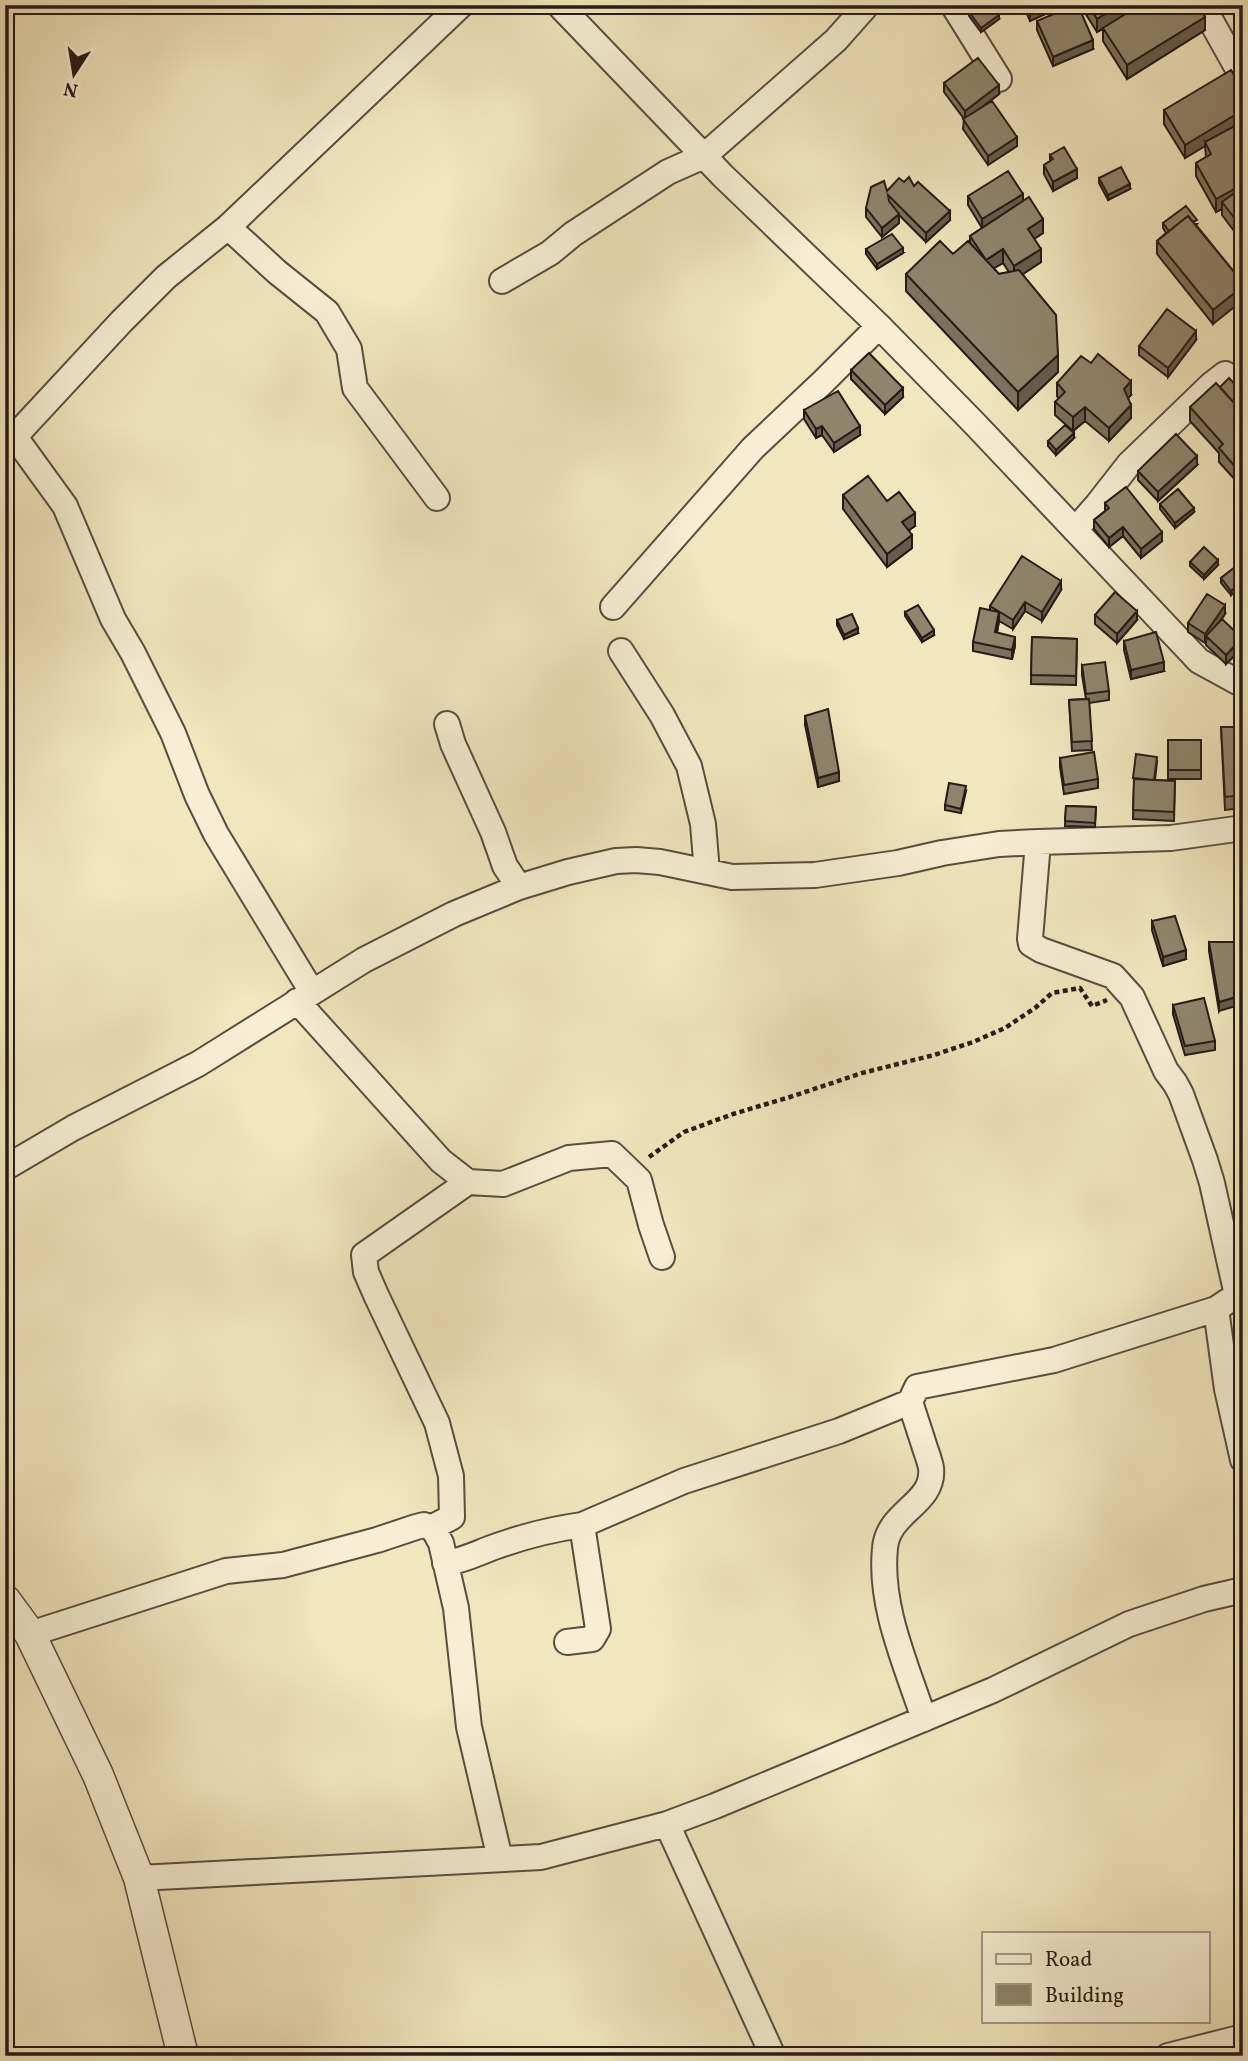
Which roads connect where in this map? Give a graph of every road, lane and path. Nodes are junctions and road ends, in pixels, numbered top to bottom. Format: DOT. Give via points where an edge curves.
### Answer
graph roads {
  1 [pos="461,5"];
  2 [pos="559,5"];
  3 [pos="867,5"];
  4 [pos="953,5"];
  5 [pos="1202,5"];
  6 [pos="1243,78"];
  7 [pos="999,79"];
  8 [pos="704,156"];
  9 [pos="228,227"];
  10 [pos="502,281"];
  11 [pos="879,326"];
  12 [pos="1225,374"];
  13 [pos="10,442"];
  14 [pos="437,498"];
  15 [pos="1075,530"];
  16 [pos="613,607"];
  17 [pos="621,651"];
  18 [pos="1243,685"];
  19 [pos="447,724"];
  20 [pos="1243,828"];
  21 [pos="1038,842"];
  22 [pos="707,872"];
  23 [pos="519,887"];
  24 [pos="1127,991"];
  25 [pos="304,996"];
  26 [pos="5,1168"];
  27 [pos="639,1180"];
  28 [pos="468,1182"];
  29 [pos="662,1257"];
  30 [pos="1232,1298"];
  31 [pos="910,1402"];
  32 [pos="1243,1460"];
  33 [pos="582,1525"];
  34 [pos="431,1528"];
  35 [pos="445,1563"];
  36 [pos="1243,1590"];
  37 [pos="5,1600"];
  38 [pos="30,1634"];
  39 [pos="567,1642"];
  40 [pos="924,1719"];
  41 [pos="667,1825"];
  42 [pos="499,1860"];
  43 [pos="139,1878"];
  44 [pos="1243,2037"];
  45 [pos="183,2056"];
  46 [pos="773,2056"];
  47 [pos="1168,2056"];
  1 -- 9 [label="street"];
  2 -- 8 [label="street"];
  3 -- 8 [label="street" via="836,40"];
  4 -- 7 [label="street"];
  5 -- 6 [label="street"];
  8 -- 10 [label="street" via="668,172"];
  8 -- 11 [label="street"];
  9 -- 13 [label="street" via="166,277"];
  9 -- 14 [label="street" via="327,312 349,349 355,388"];
  11 -- 15 [label="street"];
  11 -- 16 [label="street" via="753,448"];
  12 -- 15 [label="street" via="1129,464"];
  13 -- 25 [label="street" via="65,506 113,619 173,733 216,834"];
  15 -- 18 [label="street" via="1199,661"];
  17 -- 22 [label="street" via="663,715 689,766 703,824"];
  19 -- 23 [label="street" via="505,866"];
  20 -- 21 [label="street" via="1171,838"];
  21 -- 22 [label="street" via="999,844 815,875 732,877"];
  21 -- 24 [label="street" via="1031,943 1113,976"];
  22 -- 23 [label="street" via="660,862 616,861"];
  23 -- 25 [label="street" via="454,914"];
  24 -- 27 [label="path" via="1092,1006 1080,988 1052,993 1004,1028 973,1042 684,1132 646,1160"];
  24 -- 30 [label="street" via="1181,1094 1197,1138 1212,1183"];
  25 -- 26 [label="street" via="198,1063"];
  25 -- 28 [label="street" via="441,1161"];
  27 -- 28 [label="street" via="612,1154 569,1158 503,1184"];
  27 -- 29 [label="street"];
  28 -- 34 [label="street" via="365,1255 366,1272 437,1423 451,1476 452,1517"];
  30 -- 31 [label="street" via="1054,1360 917,1387"];
  30 -- 32 [label="street" via="1227,1389"];
  31 -- 33 [label="street" via="839,1431 684,1481"];
  31 -- 40 [label="street" via="931,1468 930,1482 924,1495 890,1529 884,1580 891,1621"];
  33 -- 35 [label="street" via="524,1537"];
  33 -- 39 [label="street" via="598,1629 592,1639"];
  34 -- 35 [label="street" via="441,1543"];
  34 -- 38 [label="street" via="424,1525 283,1565 226,1571"];
  35 -- 42 [label="street" via="456,1608 469,1727"];
  36 -- 40 [label="street" via="1129,1624"];
  37 -- 38 [label="street"];
  38 -- 43 [label="street" via="98,1774"];
  40 -- 41 [label="street"];
  41 -- 42 [label="street" via="541,1857"];
  41 -- 46 [label="street"];
  42 -- 43 [label="street"];
  43 -- 45 [label="street"];
  44 -- 47 [label="street"];
}
